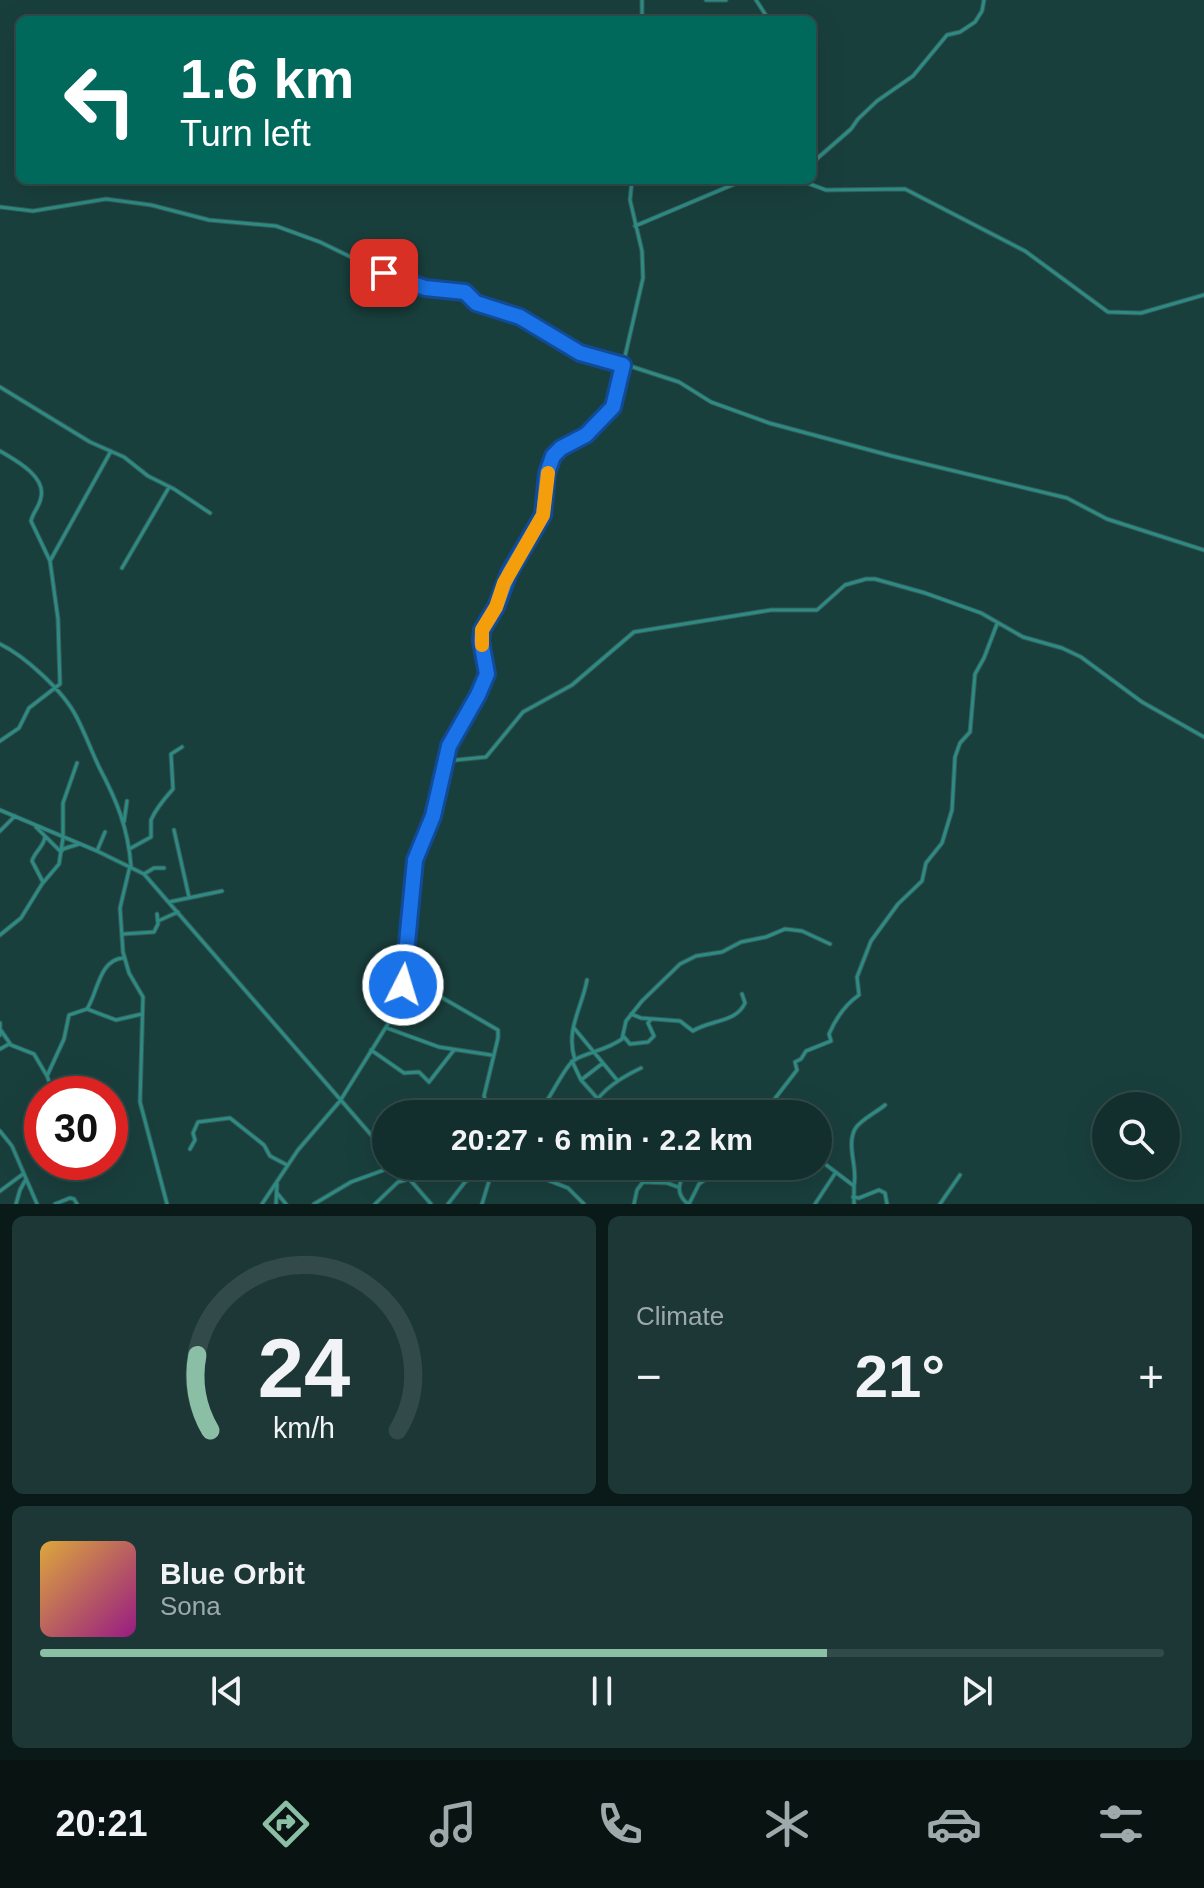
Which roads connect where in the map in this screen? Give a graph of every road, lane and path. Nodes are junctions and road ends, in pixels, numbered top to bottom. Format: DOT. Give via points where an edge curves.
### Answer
graph roads {
  1 [pos="706,0"];
  2 [pos="726,0"];
  3 [pos="984,0"];
  4 [pos="816,160"];
  5 [pos="632,184"];
  6 [pos="810,184"];
  7 [pos="733,185"];
  8 [pos="0,207"];
  9 [pos="635,226"];
  10 [pos="1204,295"];
  11 [pos="623,365"];
  12 [pos="0,387"];
  13 [pos="0,451"];
  14 [pos="111,451"];
  15 [pos="168,487"];
  16 [pos="210,513"];
  17 [pos="1204,550"];
  18 [pos="50,561"];
  19 [pos="122,568"];
  20 [pos="997,623"];
  21 [pos="0,644"];
  22 [pos="55,689"];
  23 [pos="1204,737"];
  24 [pos="0,741"];
  25 [pos="182,747"];
  26 [pos="444,762"];
  27 [pos="77,763"];
  28 [pos="127,801"];
  29 [pos="0,810"];
  30 [pos="15,816"];
  31 [pos="124,822"];
  32 [pos="34,824"];
  33 [pos="174,830"];
  34 [pos="0,831"];
  35 [pos="105,832"];
  36 [pos="45,837"];
  37 [pos="63,838"];
  38 [pos="80,844"];
  39 [pos="131,848"];
  40 [pos="97,851"];
  41 [pos="61,852"];
  42 [pos="130,867"];
  43 [pos="164,868"];
  44 [pos="144,874"];
  45 [pos="43,883"];
  46 [pos="222,891"];
  47 [pos="189,897"];
  48 [pos="169,902"];
  49 [pos="178,912"];
  50 [pos="157,914"];
  51 [pos="158,921"];
  52 [pos="123,934"];
  53 [pos="0,935"];
  54 [pos="830,944"];
  55 [pos="124,958"];
  56 [pos="587,980"];
  57 [pos="742,994"];
  58 [pos="401,1003"];
  59 [pos="87,1009"];
  60 [pos="142,1014"];
  61 [pos="631,1014"];
  62 [pos="651,1019"];
  63 [pos="0,1027"];
  64 [pos="573,1027"];
  65 [pos="387,1028"];
  66 [pos="624,1037"];
  67 [pos="9,1044"];
  68 [pos="0,1049"];
  69 [pos="371,1050"];
  70 [pos="454,1050"];
  71 [pos="593,1054"];
  72 [pos="493,1055"];
  73 [pos="574,1061"];
  74 [pos="603,1063"];
  75 [pos="641,1068"];
  76 [pos="47,1076"];
  77 [pos="581,1080"];
  78 [pos="617,1080"];
  79 [pos="598,1099"];
  80 [pos="485,1100"];
  81 [pos="549,1100"];
  82 [pos="774,1100"];
  83 [pos="340,1101"];
  84 [pos="885,1105"];
  85 [pos="0,1131"];
  86 [pos="372,1136"];
  87 [pos="190,1149"];
  88 [pos="287,1165"];
  89 [pos="832,1169"];
  90 [pos="836,1172"];
  91 [pos="23,1174"];
  92 [pos="372,1175"];
  93 [pos="960,1175"];
  94 [pos="26,1180"];
  95 [pos="26,1180"];
  96 [pos="405,1180"];
  97 [pos="410,1180"];
  98 [pos="468,1180"];
  99 [pos="489,1180"];
  100 [pos="549,1180"];
  101 [pos="681,1180"];
  102 [pos="705,1180"];
  103 [pos="555,1182"];
  104 [pos="277,1184"];
  105 [pos="854,1186"];
  106 [pos="678,1187"];
  107 [pos="0,1191"];
  108 [pos="277,1193"];
  109 [pos="855,1201"];
  110 [pos="16,1204"];
  111 [pos="37,1204"];
  112 [pos="55,1204"];
  113 [pos="77,1204"];
  114 [pos="167,1204"];
  115 [pos="262,1204"];
  116 [pos="276,1204"];
  117 [pos="286,1204"];
  118 [pos="314,1204"];
  119 [pos="375,1204"];
  120 [pos="431,1204"];
  121 [pos="448,1204"];
  122 [pos="482,1204"];
  123 [pos="584,1204"];
  124 [pos="634,1204"];
  125 [pos="688,1204"];
  126 [pos="815,1204"];
  127 [pos="887,1204"];
  128 [pos="940,1204"];
  1 -- 2 [label="street"];
  3 -- 4 [label="street" via="975,22 947,35 913,76 877,101"];
  5 -- 9 [label="street"];
  6 -- 10 [label="street" via="826,190 905,189 1025,251 1108,312 1141,313"];
  7 -- 9 [label="street"];
  8 -- 11 [label="street" via="33,211 106,199 209,220 276,226 394,278 465,292 476,303 520,317 580,353"];
  9 -- 11 [label="street" via="643,278"];
  11 -- 17 [label="street" via="679,382 711,402 769,423 1067,498 1107,519"];
  11 -- 26 [label="street" via="613,407 586,435 553,456 543,515 482,630 486,676"];
  12 -- 14 [label="street"];
  13 -- 18 [label="street" via="28,470 41,487 31,521"];
  14 -- 15 [label="street"];
  14 -- 18 [label="street"];
  15 -- 16 [label="street"];
  15 -- 19 [label="street"];
  18 -- 22 [label="street" via="61,664"];
  20 -- 23 [label="street" via="1081,657 1142,702"];
  20 -- 26 [label="street" via="956,603 872,578 845,585 817,610 771,610 642,629 572,685 523,712 486,757"];
  20 -- 82 [label="street" via="976,669 970,732 958,748 952,810 942,843 926,863 923,880 874,935 860,968 859,995 847,1002 830,1031 831,1041 795,1062 795,1072"];
  21 -- 22 [label="street"];
  22 -- 24 [label="street" via="29,708 22,725"];
  22 -- 31 [label="street" via="87,736"];
  25 -- 39 [label="street" via="171,754 173,789 153,815 151,837"];
  26 -- 58 [label="street" via="433,816 415,860"];
  27 -- 37 [label="street" via="64,793"];
  28 -- 31 [label="street"];
  29 -- 30 [label="street"];
  30 -- 32 [label="street"];
  30 -- 34 [label="street"];
  31 -- 39 [label="street"];
  32 -- 36 [label="street"];
  32 -- 37 [label="street"];
  33 -- 47 [label="street"];
  35 -- 40 [label="street"];
  36 -- 41 [label="street"];
  36 -- 45 [label="street" via="32,861"];
  37 -- 38 [label="street"];
  37 -- 41 [label="street"];
  38 -- 40 [label="street"];
  38 -- 41 [label="street"];
  39 -- 42 [label="street"];
  40 -- 42 [label="street"];
  41 -- 45 [label="street" via="59,864"];
  42 -- 44 [label="street"];
  42 -- 52 [label="street" via="120,904"];
  43 -- 44 [label="street"];
  44 -- 48 [label="street"];
  45 -- 53 [label="street" via="21,918"];
  46 -- 47 [label="street"];
  47 -- 48 [label="street"];
  48 -- 49 [label="street"];
  49 -- 51 [label="street"];
  49 -- 83 [label="street"];
  50 -- 51 [label="street"];
  51 -- 52 [label="street" via="153,932"];
  52 -- 55 [label="street"];
  54 -- 61 [label="street" via="785,929 698,955 663,979"];
  55 -- 59 [label="street" via="106,967"];
  55 -- 60 [label="street" via="142,994"];
  56 -- 64 [label="street"];
  57 -- 62 [label="street" via="745,1003 738,1013 693,1031 680,1021"];
  58 -- 65 [label="street"];
  58 -- 72 [label="street" via="429,992 440,995 498,1030"];
  59 -- 60 [label="street" via="116,1020"];
  59 -- 76 [label="street" via="69,1015"];
  60 -- 114 [label="street" via="141,1110"];
  61 -- 62 [label="street"];
  61 -- 66 [label="street"];
  62 -- 66 [label="street" via="654,1036 648,1042 630,1044"];
  63 -- 67 [label="street"];
  64 -- 71 [label="street"];
  64 -- 73 [label="street"];
  65 -- 69 [label="street"];
  65 -- 70 [label="street"];
  66 -- 71 [label="street"];
  67 -- 68 [label="street"];
  67 -- 76 [label="street" via="31,1051"];
  69 -- 70 [label="street" via="404,1073 419,1072 429,1082"];
  69 -- 83 [label="street"];
  70 -- 72 [label="street"];
  71 -- 73 [label="street"];
  71 -- 74 [label="street"];
  72 -- 80 [label="street"];
  73 -- 77 [label="street"];
  73 -- 81 [label="street"];
  74 -- 77 [label="street"];
  74 -- 78 [label="street"];
  75 -- 78 [label="street"];
  77 -- 79 [label="street"];
  78 -- 79 [label="street"];
  83 -- 86 [label="street"];
  83 -- 88 [label="street"];
  84 -- 105 [label="street" via="854,1131"];
  85 -- 91 [label="street"];
  87 -- 88 [label="street" via="198,1122 228,1118"];
  88 -- 104 [label="street"];
  89 -- 90 [label="street"];
  90 -- 105 [label="street"];
  90 -- 126 [label="street"];
  91 -- 107 [label="street"];
  92 -- 118 [label="street"];
  93 -- 128 [label="street"];
  94 -- 110 [label="street"];
  95 -- 111 [label="street"];
  96 -- 119 [label="street"];
  97 -- 120 [label="street"];
  98 -- 121 [label="street"];
  99 -- 122 [label="street"];
  100 -- 103 [label="street"];
  101 -- 106 [label="street"];
  102 -- 125 [label="street"];
  103 -- 123 [label="street"];
  104 -- 108 [label="street"];
  104 -- 115 [label="street"];
  105 -- 109 [label="street"];
  106 -- 124 [label="street" via="643,1182"];
  106 -- 125 [label="street"];
  108 -- 116 [label="street"];
  108 -- 117 [label="street"];
  109 -- 127 [label="street" via="879,1190"];
  112 -- 113 [label="street" via="73,1198"];
}
